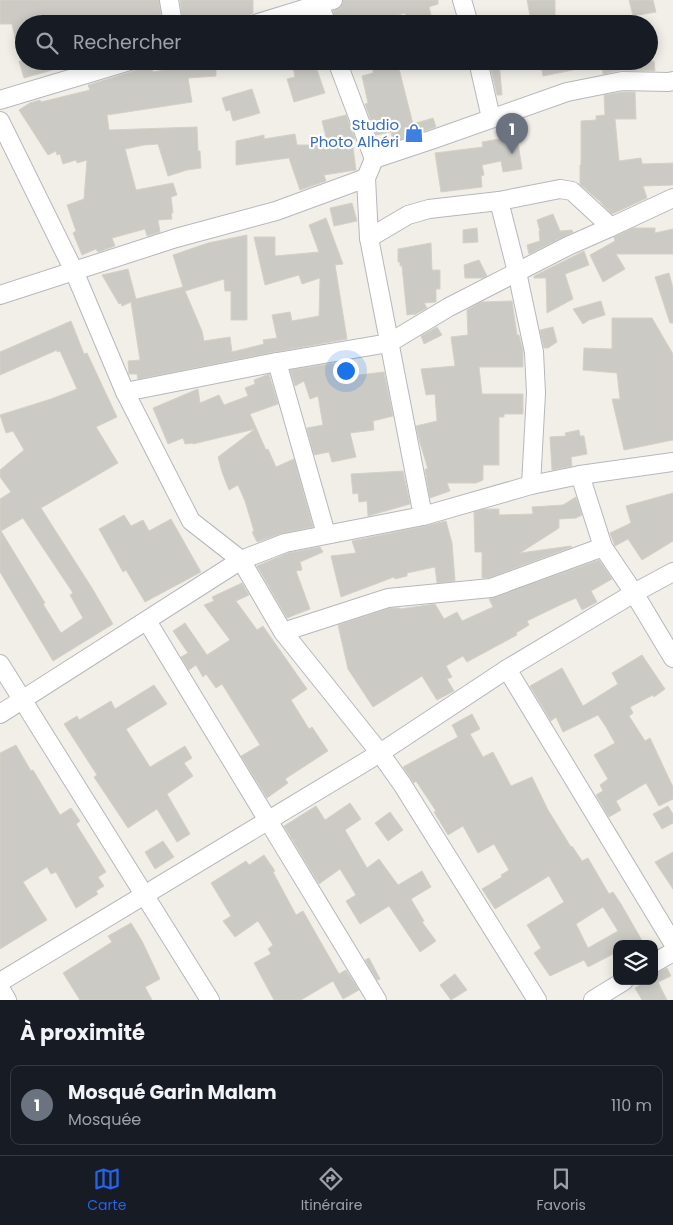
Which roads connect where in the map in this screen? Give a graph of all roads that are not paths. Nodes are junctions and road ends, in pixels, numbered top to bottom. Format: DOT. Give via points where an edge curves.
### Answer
graph roads {
  1 [pos="169,0"];
  2 [pos="462,0"];
  3 [pos="323,2"];
  4 [pos="172,15"];
  5 [pos="283,15"];
  6 [pos="325,15"];
  7 [pos="466,15"];
  8 [pos="100,70"];
  9 [pos="340,70"];
  10 [pos="480,70"];
  11 [pos="673,81"];
  12 [pos="0,100"];
  13 [pos="491,118"];
  14 [pos="0,121"];
  15 [pos="374,158"];
  16 [pos="366,178"];
  17 [pos="673,198"];
  18 [pos="499,200"];
  19 [pos="611,227"];
  20 [pos="369,238"];
  21 [pos="74,271"];
  22 [pos="517,272"];
  23 [pos="0,295"];
  24 [pos="389,343"];
  25 [pos="277,362"];
  26 [pos="124,392"];
  27 [pos="673,462"];
  28 [pos="580,475"];
  29 [pos="530,485"];
  30 [pos="423,516"];
  31 [pos="326,534"];
  32 [pos="603,546"];
  33 [pos="241,560"];
  34 [pos="673,572"];
  35 [pos="634,593"];
  36 [pos="147,621"];
  37 [pos="283,632"];
  38 [pos="673,658"];
  39 [pos="0,664"];
  40 [pos="506,669"];
  41 [pos="24,700"];
  42 [pos="0,714"];
  43 [pos="380,753"];
  44 [pos="268,820"];
  45 [pos="144,894"];
  46 [pos="673,943"];
  47 [pos="673,952"];
  48 [pos="658,961"];
  49 [pos="0,982"];
  50 [pos="617,985"];
  51 [pos="0,988"];
  52 [pos="7,1000"];
  53 [pos="210,1000"];
  54 [pos="377,1000"];
  55 [pos="537,1000"];
  56 [pos="593,1000"];
  1 -- 4 [label="street"];
  2 -- 7 [label="street"];
  3 -- 5 [label="street"];
  3 -- 6 [label="street"];
  8 -- 12 [label="street"];
  9 -- 15 [label="street"];
  10 -- 13 [label="street"];
  11 -- 13 [label="street" via="622,81 576,90"];
  13 -- 15 [label="street"];
  14 -- 21 [label="street"];
  15 -- 16 [label="street"];
  16 -- 20 [label="street"];
  16 -- 21 [label="street" via="276,211 176,238"];
  17 -- 19 [label="street"];
  18 -- 19 [label="street" via="566,188"];
  18 -- 20 [label="street" via="429,209 408,215"];
  18 -- 22 [label="street"];
  19 -- 22 [label="street"];
  20 -- 24 [label="street"];
  21 -- 23 [label="street"];
  21 -- 26 [label="street"];
  22 -- 24 [label="street"];
  22 -- 29 [label="street" via="534,352 536,384"];
  24 -- 25 [label="street"];
  24 -- 30 [label="street"];
  25 -- 26 [label="street"];
  25 -- 31 [label="street"];
  26 -- 33 [label="street" via="191,520"];
  27 -- 28 [label="street"];
  28 -- 29 [label="street"];
  28 -- 32 [label="street"];
  29 -- 30 [label="street"];
  30 -- 31 [label="street"];
  31 -- 33 [label="street" via="285,543"];
  32 -- 35 [label="street"];
  32 -- 37 [label="street" via="491,588 388,598"];
  33 -- 36 [label="street"];
  33 -- 37 [label="street"];
  34 -- 35 [label="street"];
  35 -- 38 [label="street"];
  35 -- 40 [label="street"];
  36 -- 41 [label="street"];
  36 -- 44 [label="street"];
  37 -- 43 [label="street"];
  39 -- 41 [label="street"];
  40 -- 43 [label="street"];
  40 -- 46 [label="street"];
  41 -- 42 [label="street"];
  41 -- 45 [label="street"];
  43 -- 44 [label="street"];
  43 -- 55 [label="street"];
  44 -- 45 [label="street"];
  44 -- 54 [label="street"];
  45 -- 49 [label="street"];
  45 -- 53 [label="street"];
  47 -- 48 [label="street"];
  50 -- 56 [label="street"];
  51 -- 52 [label="street"];
}
